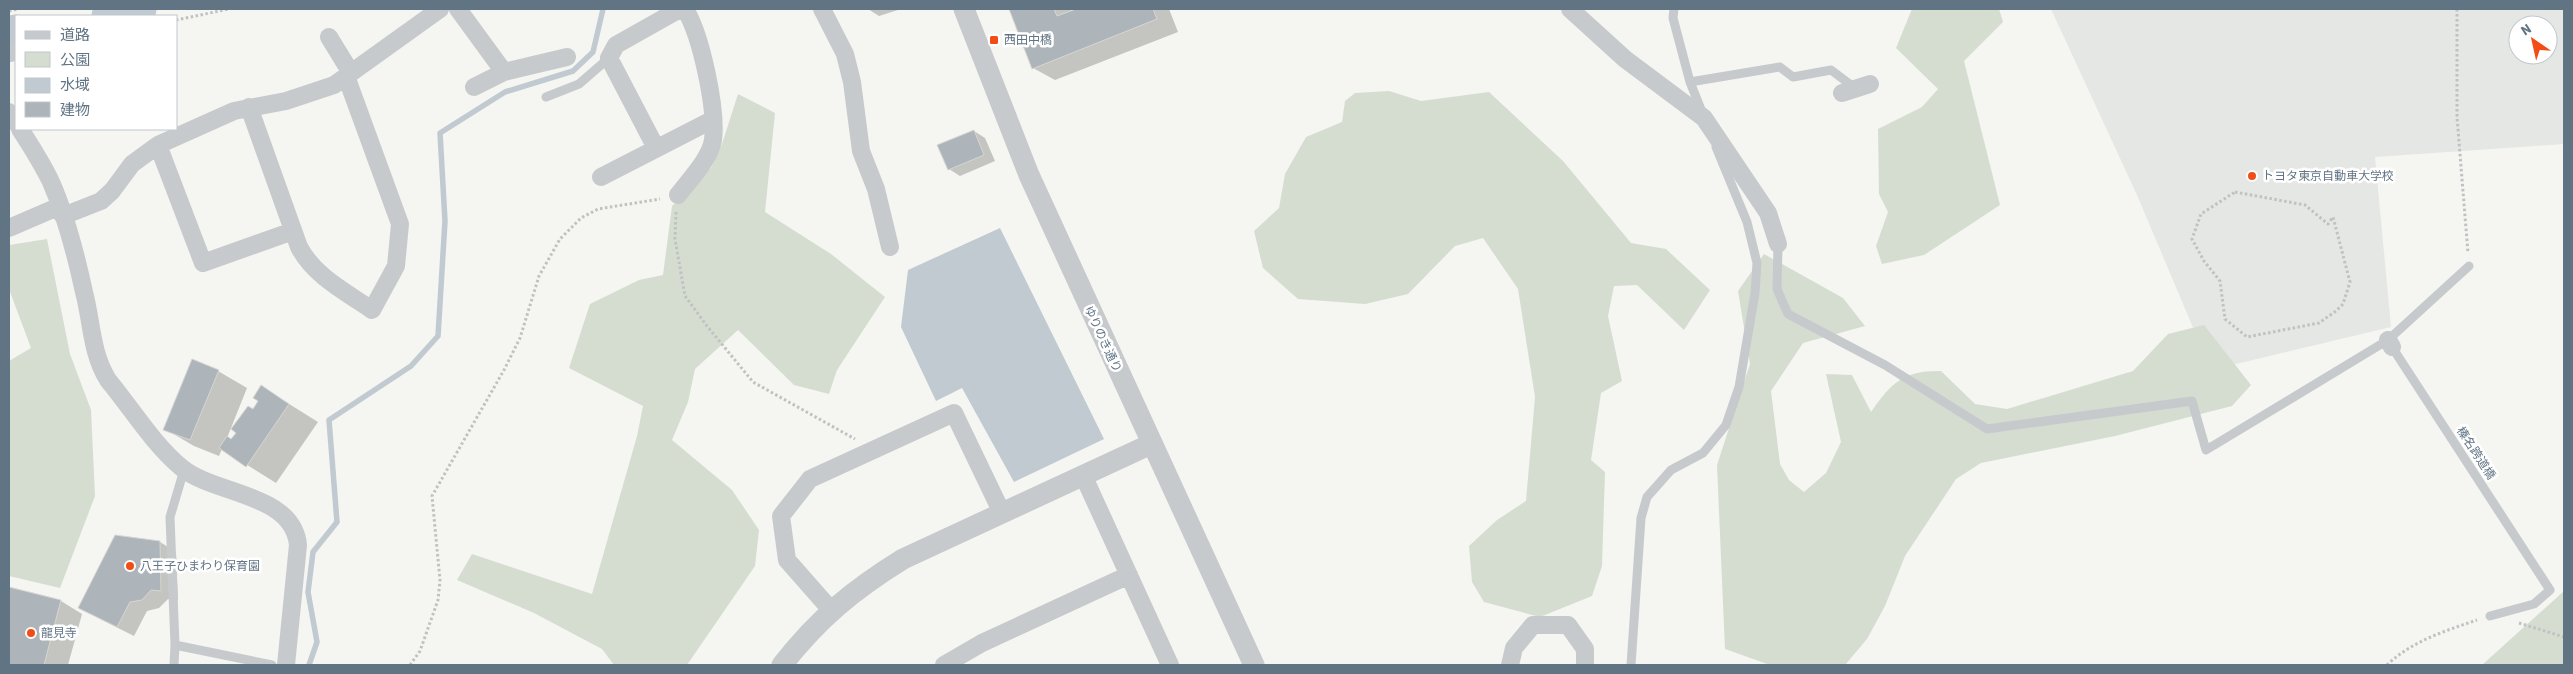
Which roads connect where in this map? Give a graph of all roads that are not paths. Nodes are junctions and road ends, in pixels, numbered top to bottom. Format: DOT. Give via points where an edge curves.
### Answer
graph roads {
  1 [pos="440,9"];
  2 [pos="458,9"];
  3 [pos="686,9"];
  4 [pos="822,9"];
  5 [pos="964,9"];
  6 [pos="1570,9"];
  7 [pos="1674,9"];
  8 [pos="330,37"];
  9 [pos="567,56"];
  10 [pos="609,58"];
  11 [pos="504,72"];
  12 [pos="349,75"];
  13 [pos="1690,82"];
  14 [pos="474,87"];
  15 [pos="1856,88"];
  16 [pos="546,96"];
  17 [pos="249,107"];
  18 [pos="1704,118"];
  19 [pos="712,120"];
  20 [pos="21,130"];
  21 [pos="158,145"];
  22 [pos="656,148"];
  23 [pos="601,177"];
  24 [pos="678,195"];
  25 [pos="62,211"];
  26 [pos="9,228"];
  27 [pos="294,231"];
  28 [pos="1778,244"];
  29 [pos="890,247"];
  30 [pos="2469,266"];
  31 [pos="2390,344"];
  32 [pos="1151,444"];
  33 [pos="184,470"];
  34 [pos="1083,476"];
  35 [pos="1002,512"];
  36 [pos="1129,575"];
  37 [pos="831,610"];
  38 [pos="2490,616"];
  39 [pos="175,645"];
  40 [pos="174,665"];
  41 [pos="272,665"];
  42 [pos="286,665"];
  43 [pos="782,665"];
  44 [pos="944,665"];
  45 [pos="1170,665"];
  46 [pos="1254,665"];
  47 [pos="1510,665"];
  48 [pos="1585,665"];
  49 [pos="1631,665"];
  1 -- 12 [label="street"];
  2 -- 11 [label="street"];
  3 -- 10 [label="street" via="616,45"];
  3 -- 19 [label="street" via="706,69"];
  4 -- 29 [label="street" via="845,54 861,150 876,189"];
  5 -- 32 [label="street, ゆりのき通り" via="1028,175"];
  6 -- 18 [label="street" via="1625,58"];
  7 -- 13 [label="lane" via="1673,18"];
  8 -- 12 [label="street"];
  9 -- 11 [label="street"];
  10 -- 16 [label="lane" via="579,84"];
  10 -- 22 [label="street"];
  11 -- 14 [label="street"];
  12 -- 17 [label="street" via="312,94"];
  12 -- 27 [label="street" via="400,224 396,266 372,310 307,261"];
  13 -- 15 [label="lane" via="1780,67 1794,77 1831,70"];
  13 -- 18 [label="lane"];
  17 -- 21 [label="street"];
  17 -- 27 [label="street"];
  18 -- 28 [label="street" via="1768,213"];
  18 -- 49 [label="lane" via="1747,222 1757,263 1756,293 1739,387 1726,425 1703,454 1671,470 1647,497 1640,518"];
  19 -- 22 [label="street"];
  19 -- 24 [label="street" via="713,140 707,155"];
  20 -- 25 [label="street" via="44,167"];
  21 -- 25 [label="street" via="132,164 101,201"];
  21 -- 27 [label="street" via="203,264"];
  22 -- 23 [label="street"];
  25 -- 26 [label="street"];
  25 -- 33 [label="street" via="102,370 165,451"];
  28 -- 31 [label="lane" via="1777,289 1788,314 1885,365 1987,429 2192,401 2206,450"];
  30 -- 31 [label="lane"];
  31 -- 38 [label="lane, 榛名跨道橋" via="2550,590 2534,604"];
  32 -- 34 [label="street"];
  32 -- 46 [label="street, ゆりのき通り"];
  33 -- 39 [label="lane" via="170,518"];
  33 -- 42 [label="street" via="270,507 287,517 294,527 298,545"];
  34 -- 35 [label="street"];
  34 -- 36 [label="street"];
  35 -- 37 [label="street" via="903,559"];
  35 -- 37 [label="street" via="954,413 810,479 781,516 788,560"];
  36 -- 44 [label="street" via="982,642"];
  36 -- 45 [label="street"];
  37 -- 43 [label="street"];
  39 -- 40 [label="lane"];
  39 -- 41 [label="lane"];
  47 -- 48 [label="street" via="1514,648 1533,625 1568,625 1585,649"];
}
